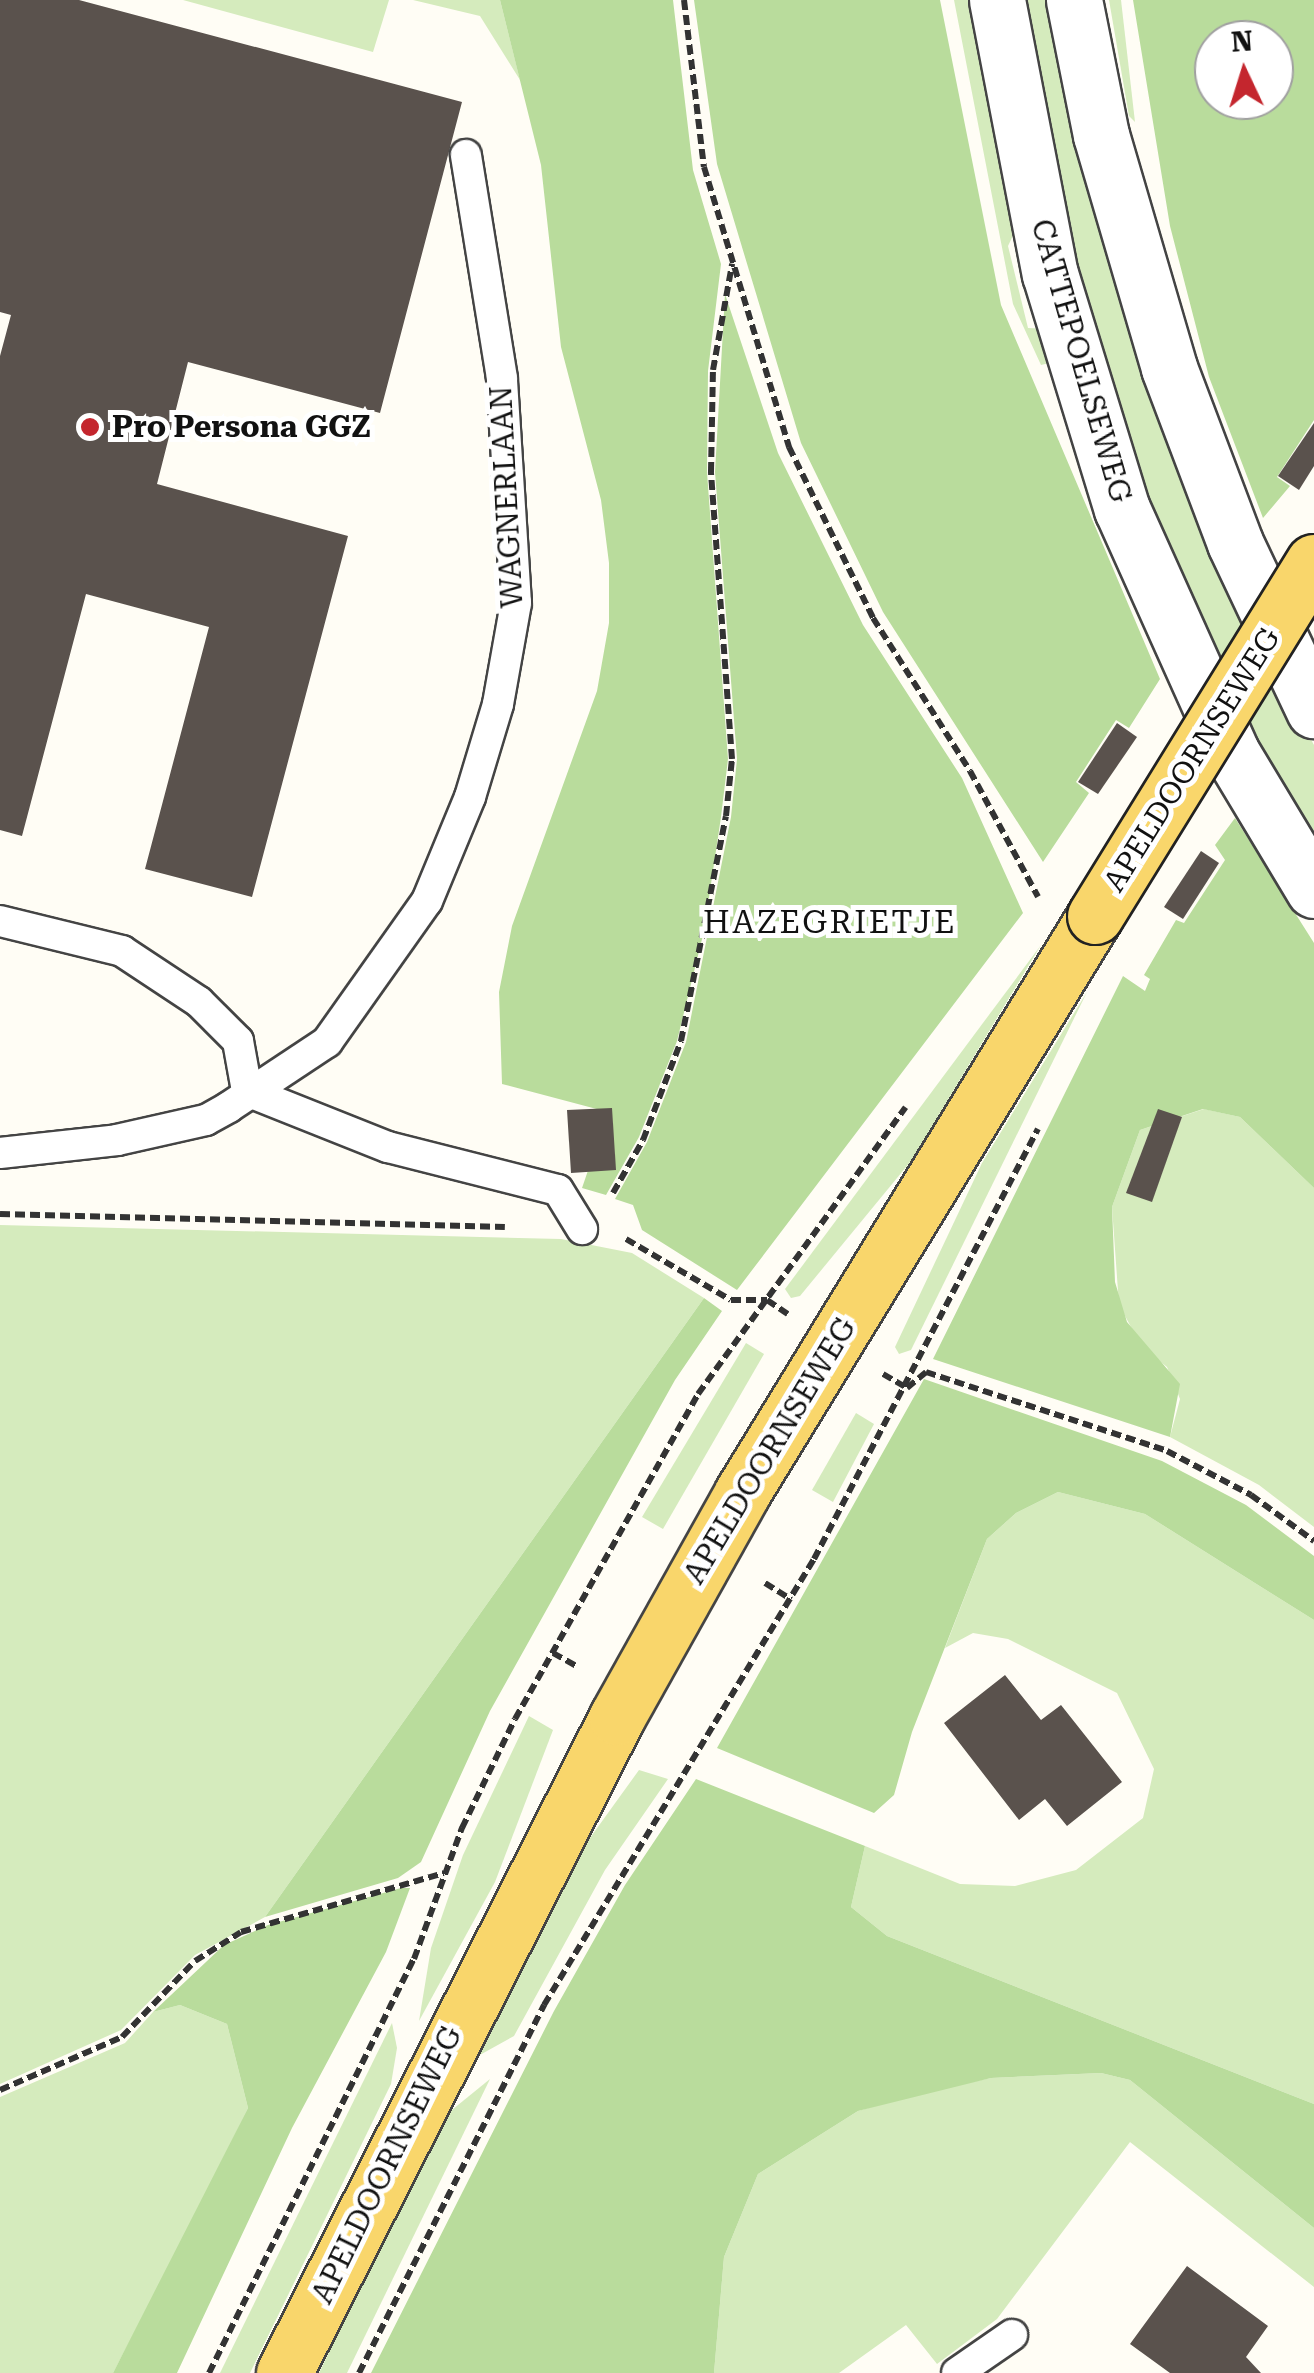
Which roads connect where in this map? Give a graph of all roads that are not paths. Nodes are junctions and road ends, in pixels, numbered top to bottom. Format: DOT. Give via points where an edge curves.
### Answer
graph roads {
  1 [pos="997,0"];
  2 [pos="1074,0"];
  3 [pos="466,155"];
  4 [pos="1314,562"];
  5 [pos="1277,637"];
  6 [pos="1210,708"];
  7 [pos="1314,710"];
  8 [pos="1314,890"];
  9 [pos="0,921"];
  10 [pos="247,1092"];
  11 [pos="0,1153"];
  12 [pos="589,1230"];
  13 [pos="1012,2335"];
  14 [pos="284,2373"];
  15 [pos="957,2373"];
  1 -- 6 [label="street, CATTEPOELSEWEG" via="1039,222 1070,341 1122,509"];
  2 -- 5 [label="street" via="1101,135 1169,368"];
  3 -- 10 [label="lane, WAGNERLAAN" via="502,378 512,520 516,603 498,704 470,797 426,901 327,1042"];
  4 -- 14 [label="main road, APELDOORNSEWEG, bridge" via="1072,916 742,1493 646,1665"];
  5 -- 6 [label="street"];
  5 -- 7 [label="street"];
  6 -- 8 [label="street, CATTEPOELSEWEG"];
  9 -- 10 [label="lane" via="122,952 199,1002 238,1041"];
  10 -- 11 [label="lane, WAGNERLAAN" via="206,1120 116,1140"];
  10 -- 12 [label="lane" via="388,1147 558,1190"];
  13 -- 15 [label="lane"];
}
